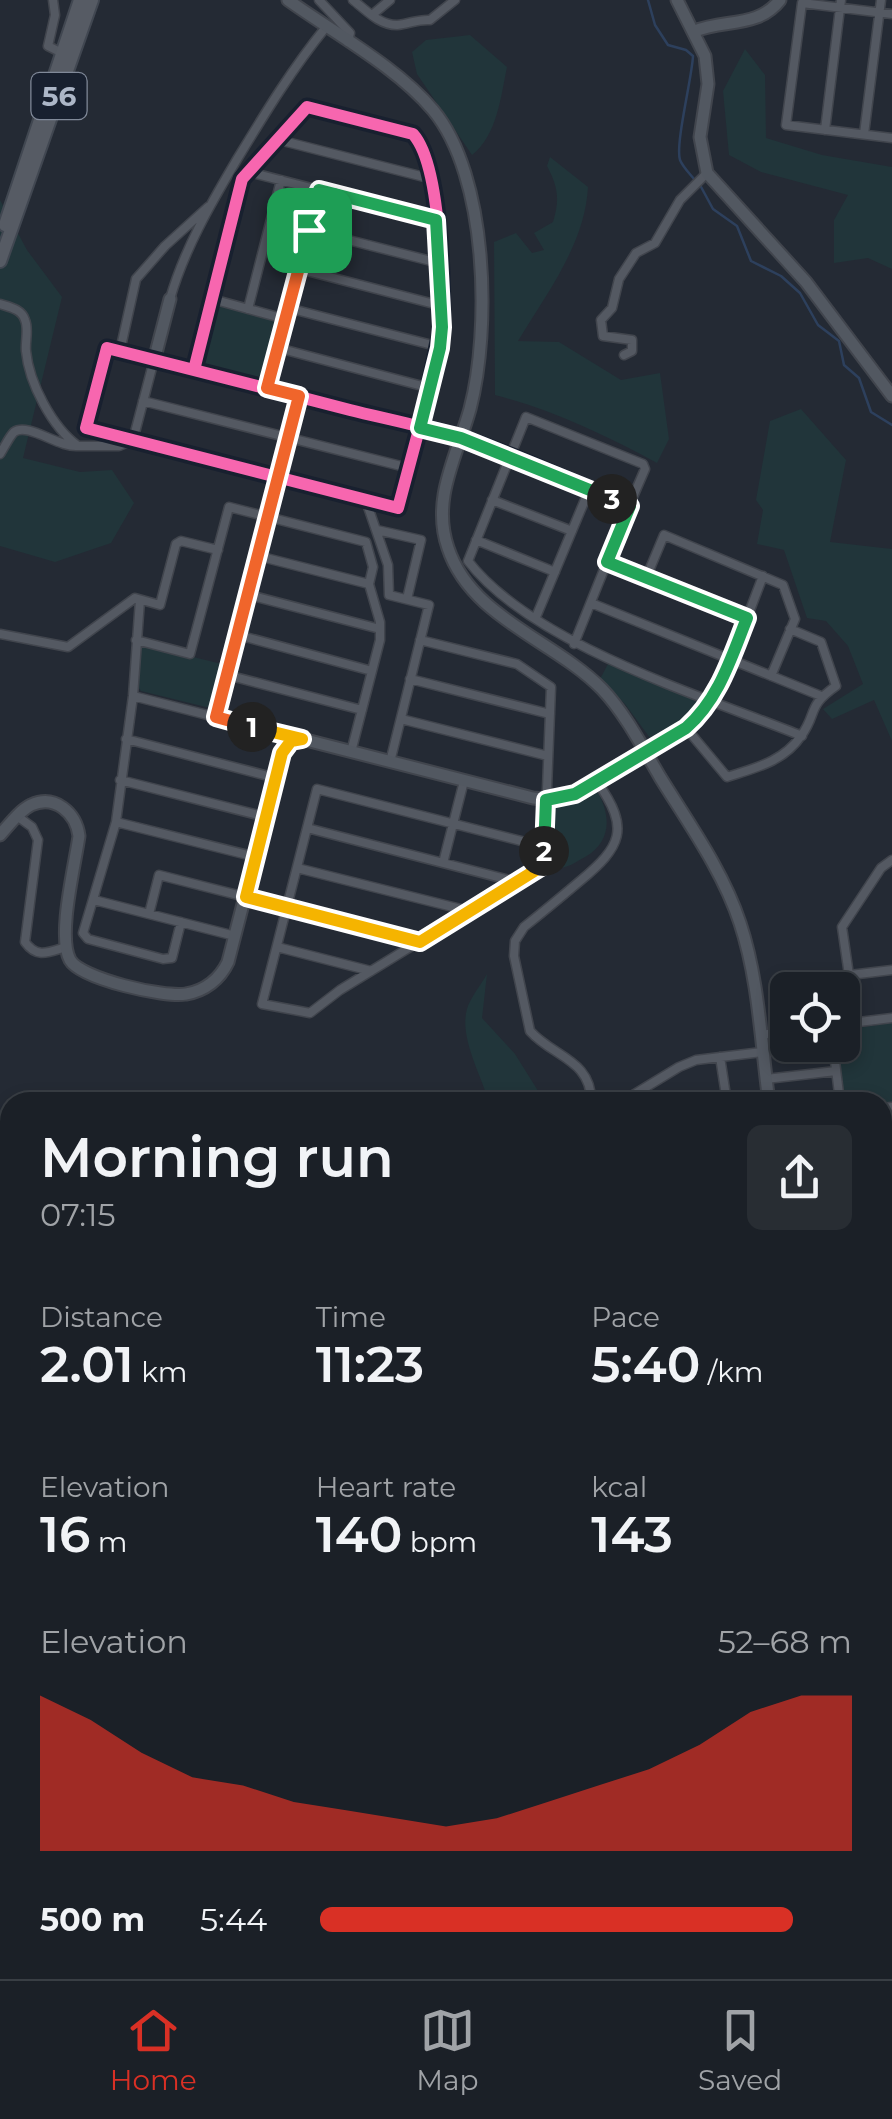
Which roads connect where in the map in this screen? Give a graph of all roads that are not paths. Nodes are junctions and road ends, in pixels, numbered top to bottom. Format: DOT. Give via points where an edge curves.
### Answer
graph roads {
  1 [pos="53,0"];
  2 [pos="80,0"];
  3 [pos="92,0"];
  4 [pos="288,0"];
  5 [pos="319,0"];
  6 [pos="353,0"];
  7 [pos="390,0"];
  8 [pos="455,0"];
  9 [pos="677,0"];
  10 [pos="780,0"];
  11 [pos="881,0"];
  12 [pos="841,4"];
  13 [pos="880,12"];
  14 [pos="892,14"];
  15 [pos="372,15"];
  16 [pos="326,27"];
  17 [pos="695,31"];
  18 [pos="348,43"];
  19 [pos="67,54"];
  20 [pos="825,130"];
  21 [pos="864,134"];
  22 [pos="892,138"];
  23 [pos="279,140"];
  24 [pos="249,172"];
  25 [pos="705,175"];
  26 [pos="432,178"];
  27 [pos="281,180"];
  28 [pos="319,190"];
  29 [pos="21,191"];
  30 [pos="212,204"];
  31 [pos="436,220"];
  32 [pos="0,228"];
  33 [pos="309,230"];
  34 [pos="0,242"];
  35 [pos="0,261"];
  36 [pos="439,263"];
  37 [pos="298,269"];
  38 [pos="0,277"];
  39 [pos="212,298"];
  40 [pos="170,299"];
  41 [pos="0,304"];
  42 [pos="442,306"];
  43 [pos="248,308"];
  44 [pos="288,308"];
  45 [pos="285,320"];
  46 [pos="278,348"];
  47 [pos="440,348"];
  48 [pos="120,351"];
  49 [pos="624,356"];
  50 [pos="160,361"];
  51 [pos="194,370"];
  52 [pos="267,388"];
  53 [pos="430,388"];
  54 [pos="299,396"];
  55 [pos="892,396"];
  56 [pos="143,401"];
  57 [pos="420,428"];
  58 [pos="288,438"];
  59 [pos="461,438"];
  60 [pos="132,440"];
  61 [pos="78,446"];
  62 [pos="0,454"];
  63 [pos="510,458"];
  64 [pos="409,468"];
  65 [pos="278,478"];
  66 [pos="589,490"];
  67 [pos="366,500"];
  68 [pos="492,500"];
  69 [pos="630,506"];
  70 [pos="268,517"];
  71 [pos="378,530"];
  72 [pos="572,532"];
  73 [pos="476,540"];
  74 [pos="218,550"];
  75 [pos="258,556"];
  76 [pos="607,562"];
  77 [pos="555,572"];
  78 [pos="764,576"];
  79 [pos="646,578"];
  80 [pos="369,584"];
  81 [pos="249,594"];
  82 [pos="407,599"];
  83 [pos="140,600"];
  84 [pos="591,603"];
  85 [pos="536,617"];
  86 [pos="747,618"];
  87 [pos="790,629"];
  88 [pos="380,630"];
  89 [pos="0,634"];
  90 [pos="238,635"];
  91 [pos="136,640"];
  92 [pos="420,640"];
  93 [pos="574,644"];
  94 [pos="730,660"];
  95 [pos="372,671"];
  96 [pos="227,675"];
  97 [pos="772,676"];
  98 [pos="410,679"];
  99 [pos="133,696"];
  100 [pos="821,696"];
  101 [pos="712,699"];
  102 [pos="362,710"];
  103 [pos="550,714"];
  104 [pos="216,717"];
  105 [pos="400,719"];
  106 [pos="686,728"];
  107 [pos="802,736"];
  108 [pos="302,739"];
  109 [pos="126,740"];
  110 [pos="351,752"];
  111 [pos="646,753"];
  112 [pos="548,756"];
  113 [pos="390,762"];
  114 [pos="276,778"];
  115 [pos="120,780"];
  116 [pos="464,780"];
  117 [pos="596,782"];
  118 [pos="546,800"];
  119 [pos="17,816"];
  120 [pos="266,817"];
  121 [pos="116,822"];
  122 [pos="453,824"];
  123 [pos="307,828"];
  124 [pos="0,835"];
  125 [pos="544,847"];
  126 [pos="256,857"];
  127 [pos="892,860"];
  128 [pos="443,863"];
  129 [pos="297,868"];
  130 [pos="517,882"];
  131 [pos="246,897"];
  132 [pos="94,900"];
  133 [pos="287,908"];
  134 [pos="469,911"];
  135 [pos="149,914"];
  136 [pos="181,922"];
  137 [pos="236,936"];
  138 [pos="420,942"];
  139 [pos="66,947"];
  140 [pos="277,947"];
  141 [pos="892,970"];
  142 [pos="371,971"];
  143 [pos="850,972"];
  144 [pos="860,974"];
  145 [pos="892,1018"];
  146 [pos="860,1022"];
  147 [pos="770,1033"];
  148 [pos="760,1034"];
  149 [pos="762,1052"];
  150 [pos="720,1057"];
  151 [pos="835,1062"];
  152 [pos="836,1071"];
  153 [pos="766,1079"];
  154 [pos="591,1092"];
  155 [pos="639,1092"];
  156 [pos="725,1092"];
  157 [pos="768,1092"];
  158 [pos="839,1092"];
  1 -- 19 [label="street" via="48,46"];
  2 -- 19 [label="main road, 56"];
  3 -- 19 [label="main road, 56"];
  4 -- 16 [label="street"];
  5 -- 18 [label="street" via="350,33"];
  6 -- 15 [label="street"];
  7 -- 15 [label="street"];
  8 -- 15 [label="street" via="430,20 382,23"];
  9 -- 17 [label="street"];
  10 -- 17 [label="street" via="753,20"];
  11 -- 13 [label="street"];
  12 -- 13 [label="street"];
  12 -- 20 [label="street"];
  12 -- 20 [label="street" via="802,3 786,125"];
  13 -- 14 [label="street"];
  13 -- 21 [label="street"];
  16 -- 18 [label="street"];
  16 -- 30 [label="street" via="273,98"];
  17 -- 25 [label="street" via="707,70 700,137"];
  18 -- 59 [label="street" via="434,111 469,184 482,338"];
  19 -- 29 [label="main road, 56"];
  20 -- 21 [label="street"];
  21 -- 22 [label="street"];
  23 -- 24 [label="street"];
  23 -- 26 [label="street"];
  23 -- 26 [label="street" via="307,107 413,134"];
  24 -- 27 [label="street"];
  24 -- 39 [label="street"];
  25 -- 49 [label="street" via="654,243 636,253 601,320 603,336 632,340"];
  25 -- 55 [label="street" via="806,282"];
  26 -- 31 [label="street"];
  27 -- 28 [label="street"];
  27 -- 43 [label="street"];
  28 -- 31 [label="street"];
  28 -- 33 [label="street"];
  29 -- 32 [label="main road"];
  29 -- 34 [label="main road, 56"];
  29 -- 35 [label="main road, 56"];
  29 -- 38 [label="main road"];
  30 -- 40 [label="street"];
  30 -- 48 [label="street" via="136,279"];
  31 -- 36 [label="street"];
  33 -- 36 [label="street"];
  33 -- 37 [label="street"];
  36 -- 42 [label="street"];
  37 -- 42 [label="street"];
  37 -- 44 [label="street"];
  39 -- 43 [label="street"];
  39 -- 51 [label="street"];
  40 -- 50 [label="street" via="156,353"];
  41 -- 61 [label="street" via="26,320 31,374 60,430"];
  42 -- 47 [label="street"];
  43 -- 45 [label="street"];
  44 -- 45 [label="street"];
  44 -- 47 [label="street"];
  45 -- 46 [label="street"];
  46 -- 52 [label="street"];
  46 -- 53 [label="street"];
  47 -- 53 [label="street"];
  48 -- 50 [label="street"];
  48 -- 60 [label="street" via="106,348 86,428"];
  50 -- 51 [label="street"];
  50 -- 56 [label="street"];
  51 -- 52 [label="street"];
  52 -- 54 [label="street"];
  53 -- 57 [label="street"];
  54 -- 57 [label="street"];
  54 -- 58 [label="street"];
  56 -- 58 [label="street"];
  56 -- 60 [label="street"];
  57 -- 59 [label="street"];
  57 -- 64 [label="street"];
  58 -- 64 [label="street"];
  58 -- 65 [label="street"];
  59 -- 63 [label="street"];
  59 -- 111 [label="street" via="441,505 460,574 488,606 604,691"];
  60 -- 61 [label="street"];
  60 -- 65 [label="street"];
  61 -- 62 [label="street" via="20,429"];
  63 -- 66 [label="street"];
  63 -- 68 [label="street"];
  63 -- 69 [label="street" via="526,417 642,464"];
  64 -- 67 [label="street" via="398,508"];
  65 -- 67 [label="street"];
  65 -- 70 [label="street"];
  66 -- 69 [label="street"];
  66 -- 72 [label="street"];
  67 -- 71 [label="street"];
  68 -- 72 [label="street"];
  68 -- 73 [label="street"];
  69 -- 76 [label="street"];
  70 -- 74 [label="street" via="229,507"];
  70 -- 75 [label="street"];
  70 -- 80 [label="street" via="366,542 373,566"];
  71 -- 82 [label="street" via="389,595"];
  71 -- 82 [label="street" via="421,540"];
  72 -- 77 [label="street"];
  73 -- 77 [label="street"];
  73 -- 85 [label="street" via="468,561 485,583"];
  74 -- 83 [label="street" via="182,540 160,605"];
  74 -- 91 [label="street" via="190,654"];
  75 -- 80 [label="street"];
  75 -- 81 [label="street"];
  76 -- 79 [label="street"];
  76 -- 84 [label="street"];
  77 -- 85 [label="street"];
  78 -- 79 [label="street" via="664,535"];
  78 -- 86 [label="street"];
  78 -- 87 [label="street" via="783,585 794,619"];
  79 -- 86 [label="street"];
  80 -- 88 [label="street"];
  81 -- 88 [label="street"];
  81 -- 90 [label="street"];
  82 -- 92 [label="street" via="429,604"];
  83 -- 89 [label="street" via="68,646"];
  83 -- 91 [label="street"];
  84 -- 93 [label="street"];
  84 -- 94 [label="street"];
  85 -- 93 [label="street"];
  86 -- 94 [label="street"];
  87 -- 97 [label="street"];
  87 -- 100 [label="street" via="821,642 836,686"];
  88 -- 95 [label="street"];
  90 -- 95 [label="street"];
  90 -- 96 [label="street"];
  91 -- 99 [label="street"];
  92 -- 98 [label="street"];
  92 -- 103 [label="street" via="517,664 552,687"];
  93 -- 101 [label="street"];
  94 -- 97 [label="street"];
  94 -- 101 [label="street"];
  95 -- 102 [label="street"];
  96 -- 102 [label="street"];
  96 -- 104 [label="street"];
  97 -- 100 [label="street"];
  98 -- 103 [label="street"];
  98 -- 105 [label="street"];
  99 -- 104 [label="street"];
  99 -- 109 [label="street"];
  100 -- 107 [label="street"];
  101 -- 106 [label="street"];
  101 -- 107 [label="street"];
  102 -- 110 [label="street"];
  103 -- 112 [label="street"];
  104 -- 108 [label="street"];
  105 -- 112 [label="street"];
  105 -- 113 [label="street"];
  106 -- 107 [label="street" via="727,778 776,761"];
  106 -- 111 [label="street"];
  108 -- 110 [label="street"];
  108 -- 114 [label="street" via="285,747"];
  109 -- 114 [label="street"];
  109 -- 115 [label="street"];
  110 -- 113 [label="street"];
  111 -- 117 [label="street"];
  111 -- 148 [label="street" via="732,900 748,948"];
  112 -- 118 [label="street"];
  113 -- 116 [label="street"];
  114 -- 120 [label="street"];
  115 -- 120 [label="street"];
  115 -- 121 [label="street"];
  116 -- 118 [label="street"];
  116 -- 122 [label="street"];
  117 -- 118 [label="street"];
  117 -- 154 [label="street" via="617,818 611,854 524,927 514,956 530,1031 581,1067"];
  118 -- 125 [label="street"];
  119 -- 124 [label="street"];
  119 -- 139 [label="street" via="38,840 26,942 38,954"];
  119 -- 139 [label="street" via="47,802 67,810 76,823"];
  120 -- 126 [label="street"];
  121 -- 126 [label="street"];
  121 -- 132 [label="street"];
  122 -- 123 [label="street" via="317,789"];
  122 -- 125 [label="street"];
  122 -- 128 [label="street"];
  123 -- 128 [label="street"];
  123 -- 129 [label="street"];
  125 -- 130 [label="street" via="544,865"];
  126 -- 131 [label="street"];
  127 -- 143 [label="street" via="842,927"];
  128 -- 130 [label="street"];
  129 -- 133 [label="street"];
  129 -- 134 [label="street"];
  130 -- 134 [label="street"];
  131 -- 133 [label="street"];
  131 -- 135 [label="street" via="159,875"];
  131 -- 137 [label="street"];
  132 -- 135 [label="street"];
  132 -- 136 [label="street" via="83,933 88,939 163,959 172,958"];
  133 -- 138 [label="street"];
  133 -- 140 [label="street"];
  134 -- 138 [label="street"];
  135 -- 136 [label="street"];
  136 -- 137 [label="street"];
  137 -- 139 [label="street" via="218,978 180,995 87,974"];
  138 -- 142 [label="street"];
  140 -- 142 [label="street"];
  140 -- 142 [label="street" via="262,1004 310,1013"];
  141 -- 144 [label="street"];
  145 -- 146 [label="street"];
  147 -- 148 [label="street"];
  148 -- 149 [label="street"];
  149 -- 150 [label="street"];
  149 -- 153 [label="street"];
  150 -- 155 [label="street" via="679,1067"];
  150 -- 156 [label="street"];
  151 -- 152 [label="street"];
  152 -- 153 [label="street"];
  152 -- 158 [label="street"];
  153 -- 157 [label="street"];
}
